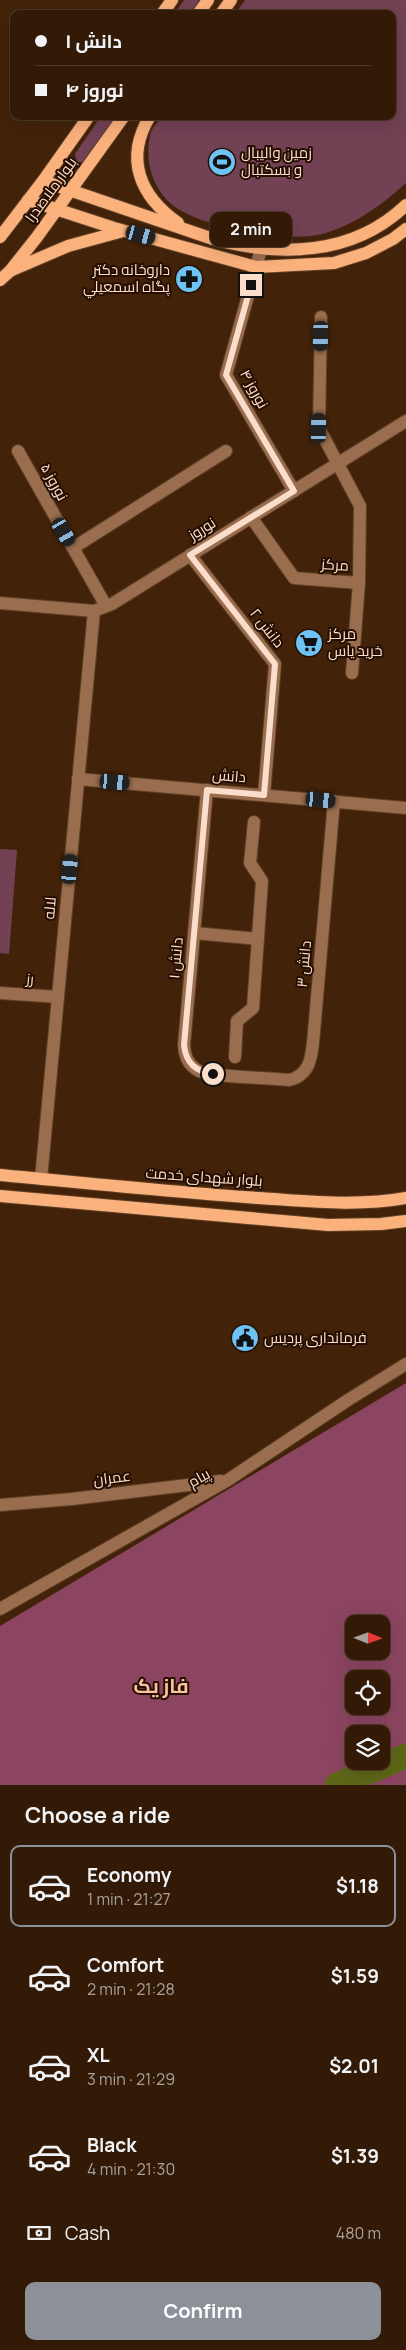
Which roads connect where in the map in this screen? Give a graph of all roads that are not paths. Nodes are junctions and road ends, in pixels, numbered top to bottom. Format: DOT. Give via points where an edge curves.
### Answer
graph roads {
  1 [pos="86,120"];
  2 [pos="121,120"];
  3 [pos="148,120"];
  4 [pos="43,181"];
  5 [pos="71,190"];
  6 [pos="93,197"];
  7 [pos="28,200"];
  8 [pos="406,205"];
  9 [pos="57,210"];
  10 [pos="88,220"];
  11 [pos="120,229"];
  12 [pos="406,229"];
  13 [pos="190,232"];
  14 [pos="0,236"];
  15 [pos="261,249"];
  16 [pos="256,267"];
  17 [pos="10,271"];
  18 [pos="0,280"];
  19 [pos="321,317"];
  20 [pos="406,421"];
  21 [pos="18,451"];
  22 [pos="226,451"];
  23 [pos="338,464"];
  24 [pos="294,491"];
  25 [pos="251,517"];
  26 [pos="73,548"];
  27 [pos="190,555"];
  28 [pos="359,583"];
  29 [pos="0,603"];
  30 [pos="100,608"];
  31 [pos="352,673"];
  32 [pos="78,779"];
  33 [pos="207,790"];
  34 [pos="264,795"];
  35 [pos="334,801"];
  36 [pos="406,808"];
  37 [pos="254,822"];
  38 [pos="194,933"];
  39 [pos="258,939"];
  40 [pos="0,993"];
  41 [pos="58,997"];
  42 [pos="235,1057"];
  43 [pos="251,1076"];
  44 [pos="0,1175"];
  45 [pos="41,1179"];
  46 [pos="0,1196"];
  47 [pos="406,1198"];
  48 [pos="406,1221"];
  49 [pos="406,1364"];
  50 [pos="228,1480"];
  51 [pos="0,1505"];
  52 [pos="0,1609"];
  1 -- 4 [label="main road, بلوار ملاصدرا"];
  2 -- 5 [label="main road, بلوار ملاصدرا"];
  3 -- 13 [label="main road" via="136,146 140,177 152,201"];
  4 -- 5 [label="main road"];
  4 -- 7 [label="main road, بلوار ملاصدرا"];
  5 -- 6 [label="main road"];
  5 -- 9 [label="main road, بلوار ملاصدرا"];
  6 -- 10 [label="main road" via="81,200 77,208 78,213"];
  6 -- 13 [label="main road"];
  7 -- 9 [label="main road"];
  7 -- 14 [label="main road, بلوار ملاصدرا"];
  8 -- 15 [label="main road" via="379,226 337,244 283,251"];
  9 -- 10 [label="main road"];
  9 -- 17 [label="main road, بلوار ملاصدرا"];
  10 -- 11 [label="main road"];
  11 -- 16 [label="main road"];
  11 -- 17 [label="main road" via="68,246"];
  12 -- 16 [label="main road" via="366,253 334,263"];
  13 -- 15 [label="main road"];
  15 -- 16 [label="street, نوروز ۴"];
  16 -- 24 [label="street, نوروز ۴" via="226,375"];
  17 -- 18 [label="main road, بلوار ملاصدرا"];
  19 -- 23 [label="street" via="319,428"];
  20 -- 23 [label="street, نوروز"];
  21 -- 26 [label="street, نوروز ۵"];
  22 -- 26 [label="street"];
  23 -- 24 [label="street, نوروز"];
  23 -- 28 [label="street" via="360,506"];
  24 -- 25 [label="street, نوروز"];
  25 -- 27 [label="street, نوروز"];
  25 -- 28 [label="street, مرکز" via="294,578"];
  26 -- 30 [label="street, نوروز ۵"];
  27 -- 30 [label="street, نوروز"];
  27 -- 34 [label="street, دانش ۲" via="275,664"];
  28 -- 31 [label="street, مرکز"];
  29 -- 30 [label="street"];
  30 -- 32 [label="street, لاله"];
  32 -- 33 [label="street, دانش"];
  32 -- 41 [label="street, لاله"];
  33 -- 34 [label="street, دانش"];
  33 -- 38 [label="street, دانش ۱"];
  34 -- 35 [label="street, دانش"];
  35 -- 36 [label="street, دانش"];
  35 -- 43 [label="street, دانش ۳" via="311,1059 299,1078"];
  37 -- 39 [label="street" via="250,863 262,880"];
  38 -- 39 [label="street"];
  38 -- 43 [label="street, دانش ۱" via="185,1057 200,1072"];
  39 -- 42 [label="street" via="253,1008 237,1021"];
  40 -- 41 [label="street, رز"];
  41 -- 45 [label="street, لاله"];
  44 -- 45 [label="main road, بلوار شهدای خدمت"];
  45 -- 47 [label="main road, بلوار شهدای خدمت" via="339,1203 381,1203"];
  46 -- 48 [label="main road" via="328,1225"];
  49 -- 50 [label="street, پیام"];
  50 -- 51 [label="street, عمران"];
  50 -- 52 [label="street, پیام"];
}
